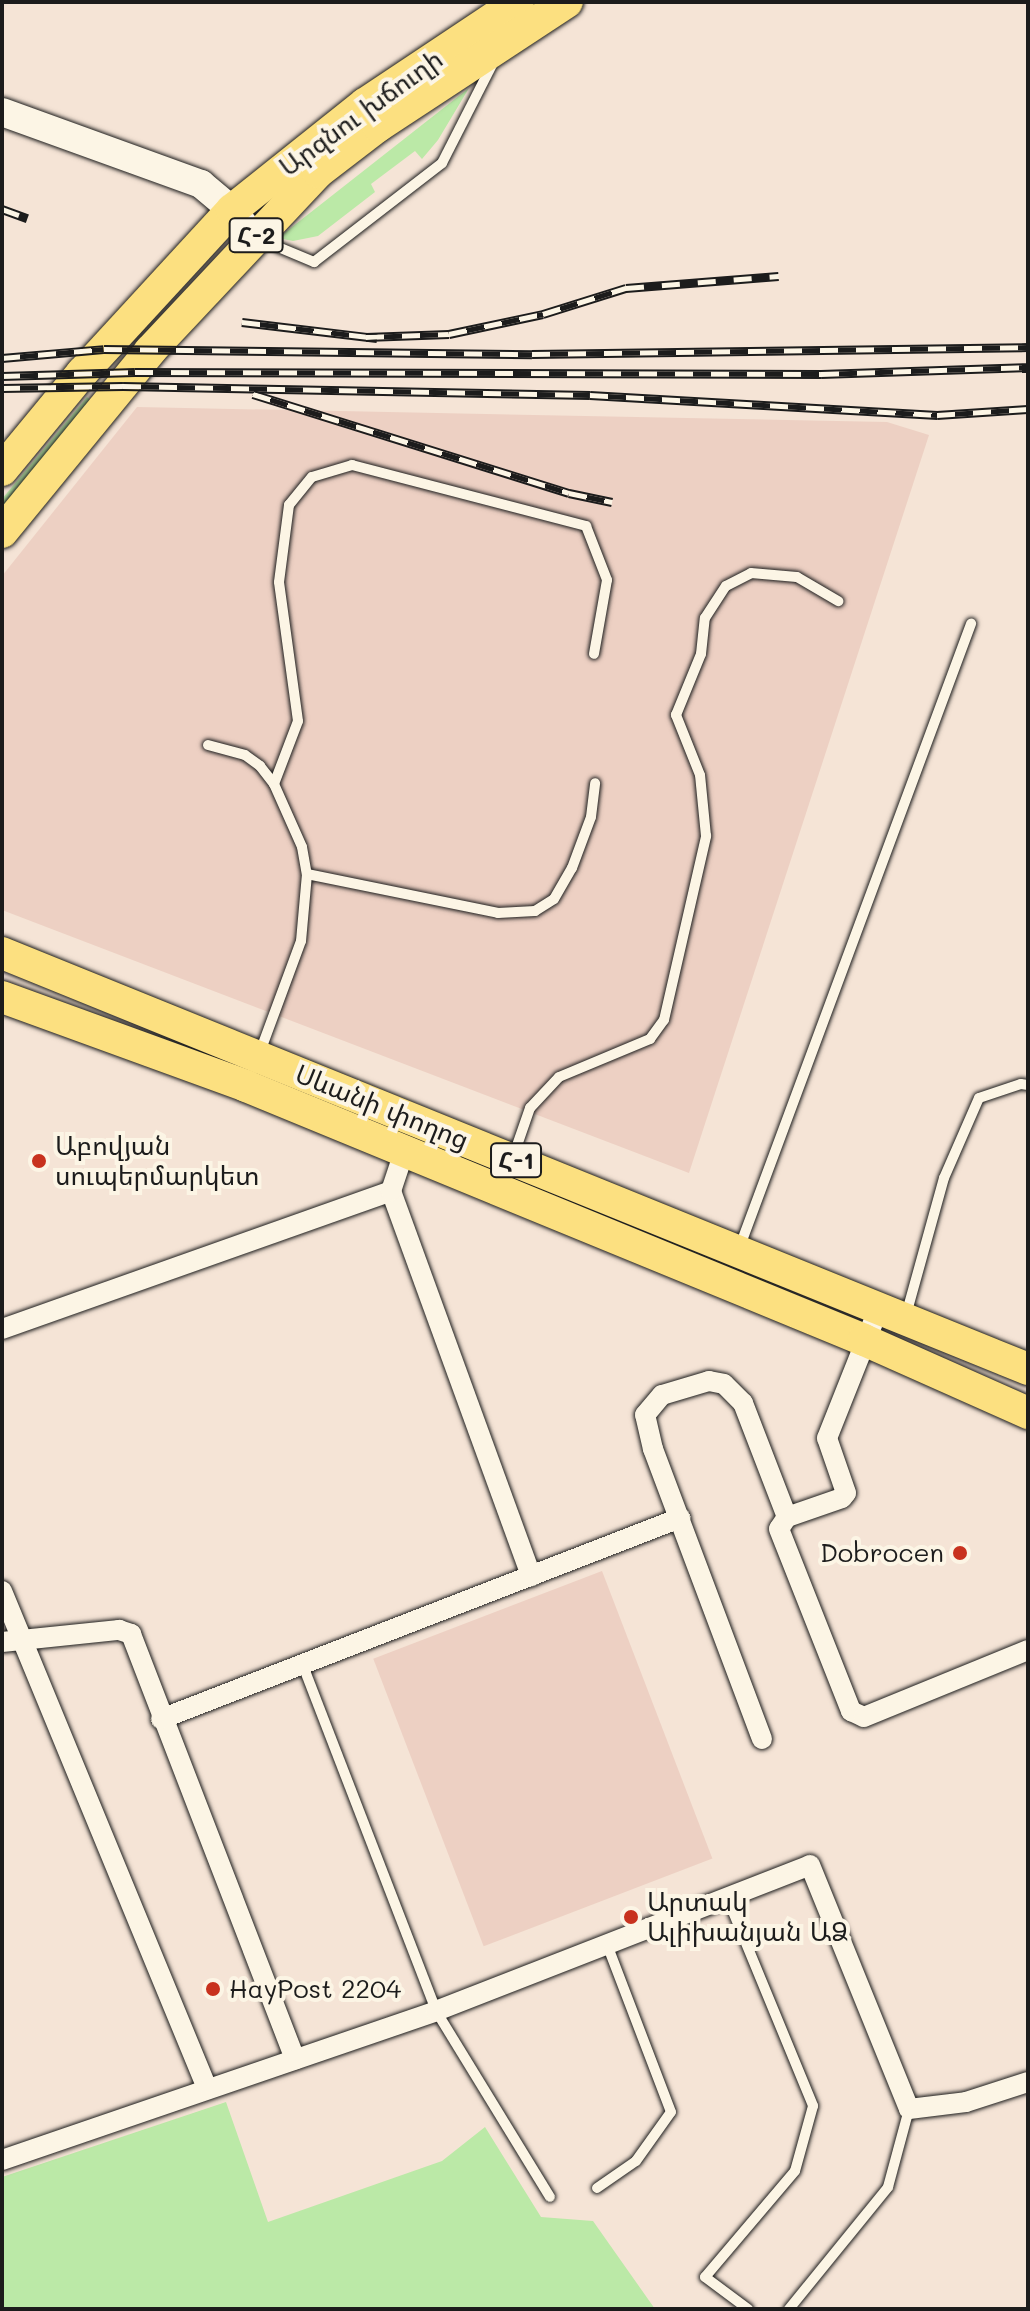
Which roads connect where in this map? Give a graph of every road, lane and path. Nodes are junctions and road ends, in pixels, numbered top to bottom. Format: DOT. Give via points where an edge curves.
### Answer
graph roads {
  1 [pos="518,2"];
  2 [pos="567,2"];
  3 [pos="505,39"];
  4 [pos="2,112"];
  5 [pos="221,221"];
  6 [pos="254,237"];
  7 [pos="2,470"];
  8 [pos="2,532"];
  9 [pos="838,601"];
  10 [pos="971,624"];
  11 [pos="594,654"];
  12 [pos="208,745"];
  13 [pos="595,783"];
  14 [pos="274,784"];
  15 [pos="307,874"];
  16 [pos="2,953"];
  17 [pos="2,997"];
  18 [pos="252,1072"];
  19 [pos="1028,1085"];
  20 [pos="404,1152"];
  21 [pos="512,1159"];
  22 [pos="391,1191"];
  23 [pos="738,1252"];
  24 [pos="892,1314"];
  25 [pos="2,1329"];
  26 [pos="864,1340"];
  27 [pos="1028,1369"];
  28 [pos="1028,1413"];
  29 [pos="787,1517"];
  30 [pos="680,1518"];
  31 [pos="531,1576"];
  32 [pos="2,1591"];
  33 [pos="12,1642"];
  34 [pos="1028,1650"];
  35 [pos="302,1663"];
  36 [pos="161,1719"];
  37 [pos="762,1739"];
  38 [pos="727,1897"];
  39 [pos="607,1944"];
  40 [pos="436,2011"];
  41 [pos="295,2060"];
  42 [pos="1028,2082"];
  43 [pos="207,2088"];
  44 [pos="909,2109"];
  45 [pos="2,2160"];
  46 [pos="597,2188"];
  47 [pos="550,2197"];
  48 [pos="748,2309"];
  49 [pos="789,2309"];
  1 -- 5 [label="main road, Արզնու խճուղի / Հ-2" via="365,104"];
  2 -- 3 [label="main road, Հ-2"];
  3 -- 6 [label="main road, Հ-2" via="318,172"];
  3 -- 6 [label="lane" via="442,163 314,262"];
  4 -- 5 [label="street" via="201,184"];
  5 -- 6 [label="street"];
  5 -- 7 [label="main road, Հ-2"];
  6 -- 8 [label="main road, Հ-2" via="150,351"];
  9 -- 21 [label="lane" via="797,577 751,573 726,586 705,618 701,654 676,715 700,775 706,836 664,1020 650,1039 559,1077 530,1108"];
  10 -- 23 [label="lane"];
  11 -- 14 [label="lane" via="607,580 586,526 352,465 312,477 289,505 279,582 298,721"];
  12 -- 14 [label="lane" via="245,755"];
  13 -- 15 [label="lane" via="591,817 572,868 554,899 535,911 498,913"];
  14 -- 15 [label="lane" via="302,847"];
  15 -- 18 [label="lane" via="301,941"];
  16 -- 18 [label="main road, Սևանի փողոց / Հ-1"];
  17 -- 18 [label="main road, Սևանի փողոց / Հ-1"];
  18 -- 20 [label="main road, Սևանի փողոց / Հ-1"];
  18 -- 21 [label="main road, Սևանի փողոց / Հ-1"];
  19 -- 24 [label="lane" via="979,1098"];
  20 -- 22 [label="street"];
  20 -- 26 [label="main road, Սևանի փողոց / Հ-1"];
  21 -- 23 [label="main road, Սևանի փողոց / Հ-1"];
  22 -- 25 [label="street"];
  22 -- 31 [label="street"];
  23 -- 24 [label="main road, Սևանի փողոց / Հ-1"];
  24 -- 26 [label="street"];
  24 -- 27 [label="main road, Սևանի փողոց / Հ-1"];
  26 -- 28 [label="main road, Սևանի փողոց / Հ-1"];
  26 -- 29 [label="street" via="827,1438 846,1493"];
  29 -- 30 [label="street" via="743,1403 724,1384 709,1381 662,1395 645,1415"];
  29 -- 34 [label="street" via="779,1529 857,1717"];
  30 -- 31 [label="street"];
  30 -- 37 [label="street"];
  31 -- 35 [label="street"];
  32 -- 33 [label="street"];
  33 -- 36 [label="street" via="119,1630 131,1634"];
  33 -- 43 [label="street"];
  35 -- 36 [label="street"];
  35 -- 40 [label="lane"];
  36 -- 41 [label="street"];
  38 -- 39 [label="street"];
  38 -- 44 [label="street" via="810,1865"];
  38 -- 48 [label="lane" via="813,2106 795,2171 705,2277"];
  39 -- 40 [label="street"];
  39 -- 46 [label="lane" via="671,2112 636,2161"];
  40 -- 41 [label="street"];
  40 -- 47 [label="lane"];
  41 -- 43 [label="street"];
  42 -- 44 [label="street" via="966,2102"];
  43 -- 45 [label="street"];
  44 -- 49 [label="lane" via="888,2187"];
}
